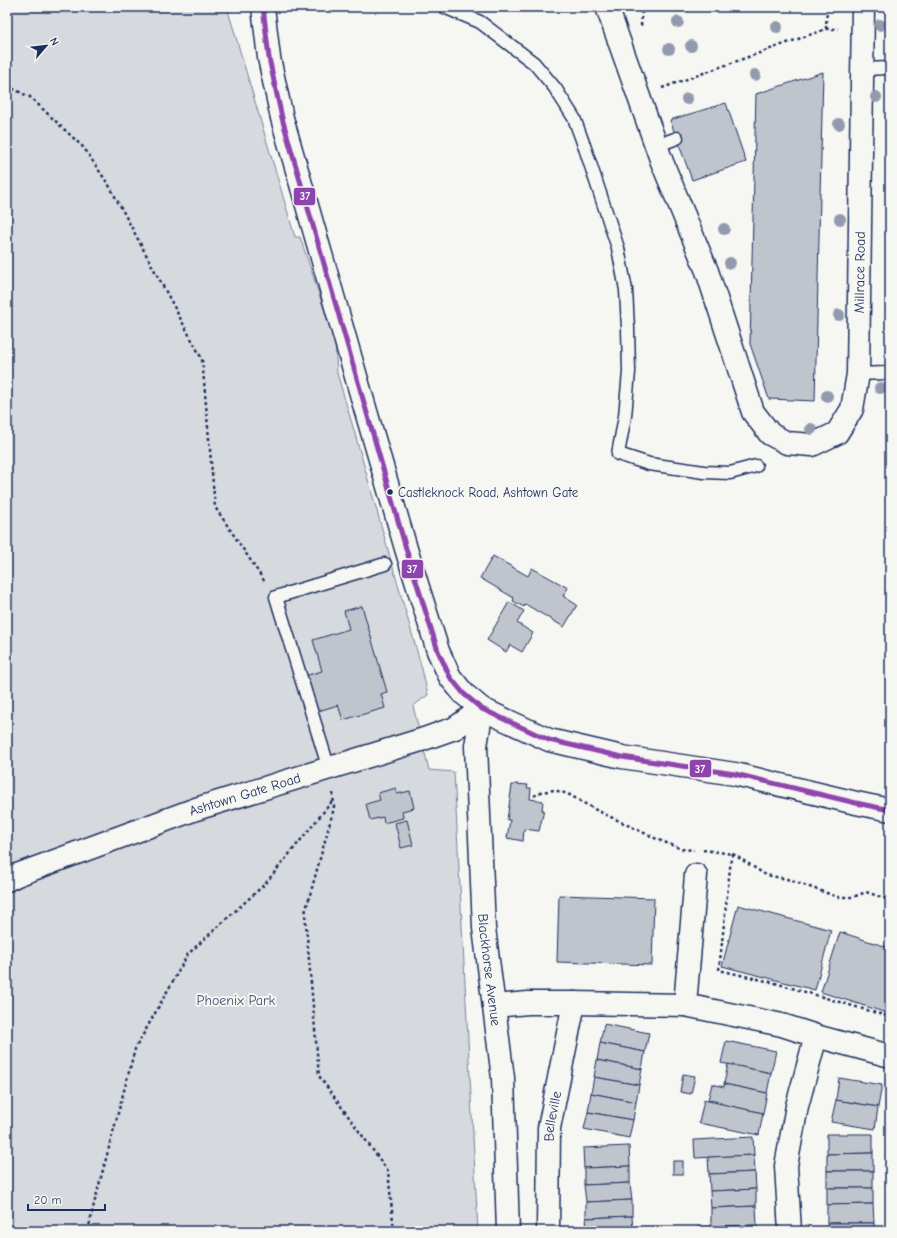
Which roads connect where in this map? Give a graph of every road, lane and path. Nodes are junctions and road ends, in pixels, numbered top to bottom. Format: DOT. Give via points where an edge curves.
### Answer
graph roads {
  1 [pos="263,7"];
  2 [pos="444,7"];
  3 [pos="607,7"];
  4 [pos="827,7"];
  5 [pos="863,17"];
  6 [pos="826,29"];
  7 [pos="890,68"];
  8 [pos="863,69"];
  9 [pos="7,86"];
  10 [pos="639,96"];
  11 [pos="677,138"];
  12 [pos="656,146"];
  13 [pos="886,373"];
  14 [pos="858,374"];
  15 [pos="756,466"];
  16 [pos="385,564"];
  17 [pos="276,597"];
  18 [pos="482,709"];
  19 [pos="329,769"];
  20 [pos="534,796"];
  21 [pos="334,799"];
  22 [pos="890,810"];
  23 [pos="733,854"];
  24 [pos="696,875"];
  25 [pos="7,880"];
  26 [pos="890,900"];
  27 [pos="574,1003"];
  28 [pos="685,1005"];
  29 [pos="494,1006"];
  30 [pos="890,1017"];
  31 [pos="816,1036"];
  32 [pos="890,1056"];
  33 [pos="88,1231"];
  34 [pos="394,1231"];
  35 [pos="508,1231"];
  36 [pos="548,1231"];
  37 [pos="790,1231"];
  1 -- 18 [label="street" via="269,58 282,118 407,552 444,664 464,694"];
  2 -- 15 [label="lane" via="480,22 534,63 555,88 577,125 618,248 626,290 629,372 618,454 649,464 704,472 730,473"];
  3 -- 10 [label="street, Millrace Road"];
  4 -- 6 [label="path"];
  5 -- 6 [label="path"];
  5 -- 8 [label="street, Millrace Road"];
  6 -- 10 [label="path"];
  7 -- 8 [label="lane"];
  8 -- 14 [label="street, Millrace Road"];
  9 -- 17 [label="path" via="30,97 84,148 110,187 202,359 215,507"];
  10 -- 12 [label="street, Millrace Road"];
  11 -- 12 [label="lane"];
  12 -- 14 [label="street, Millrace Road" via="707,271 753,412 770,434 787,442 812,445 837,433 852,409"];
  13 -- 14 [label="lane"];
  16 -- 17 [label="lane"];
  17 -- 19 [label="lane"];
  18 -- 19 [label="street, Ashtown Gate Road" via="455,728"];
  18 -- 22 [label="street" via="549,740 622,757 735,774"];
  18 -- 29 [label="street, Blackhorse Avenue" via="476,746 484,928"];
  19 -- 21 [label="path"];
  19 -- 25 [label="street, Ashtown Gate Road" via="196,809"];
  20 -- 23 [label="path" via="554,790 568,794 596,810 682,849"];
  21 -- 33 [label="path" via="265,884 188,954 135,1049"];
  21 -- 34 [label="path" via="334,808 305,913 319,1076 388,1171"];
  23 -- 26 [label="path" via="766,875 787,879 838,897 853,897 866,892"];
  23 -- 30 [label="path" via="719,970 775,983"];
  24 -- 28 [label="street"];
  27 -- 28 [label="street"];
  27 -- 29 [label="street"];
  27 -- 36 [label="street, Belleville" via="549,1128"];
  28 -- 31 [label="street" via="782,1024"];
  29 -- 35 [label="street, Blackhorse Avenue" via="503,1078"];
  31 -- 32 [label="street"];
  31 -- 37 [label="street" via="797,1106 786,1166"];
}
